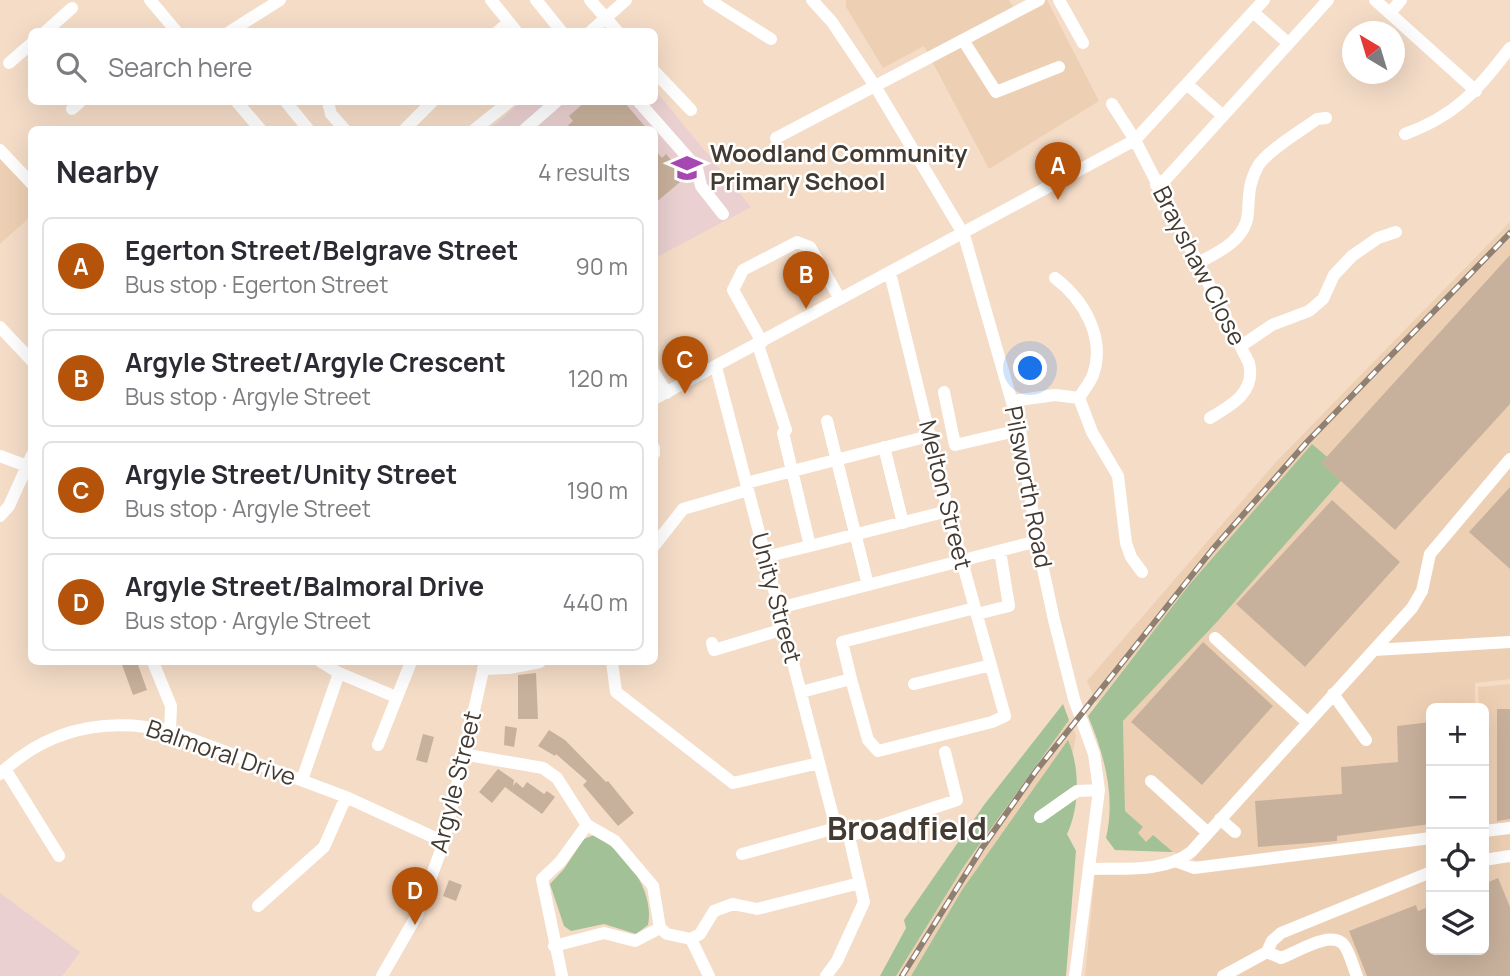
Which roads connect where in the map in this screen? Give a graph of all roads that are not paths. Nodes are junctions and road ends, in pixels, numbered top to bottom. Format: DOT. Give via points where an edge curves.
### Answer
graph roads {
  1 [pos="150,0"];
  2 [pos="280,0"];
  3 [pos="491,0"];
  4 [pos="536,0"];
  5 [pos="590,0"];
  6 [pos="626,0"];
  7 [pos="709,0"];
  8 [pos="812,0"];
  9 [pos="1039,0"];
  10 [pos="1059,0"];
  11 [pos="1264,0"];
  12 [pos="1328,0"];
  13 [pos="1375,0"];
  14 [pos="1401,0"];
  15 [pos="72,8"];
  16 [pos="1253,12"];
  17 [pos="1390,13"];
  18 [pos="605,18"];
  19 [pos="513,27"];
  20 [pos="50,28"];
  21 [pos="169,28"];
  22 [pos="235,28"];
  23 [pos="559,28"];
  24 [pos="594,28"];
  25 [pos="614,28"];
  26 [pos="771,39"];
  27 [pos="964,40"];
  28 [pos="1083,43"];
  29 [pos="1288,43"];
  30 [pos="28,46"];
  31 [pos="1510,48"];
  32 [pos="9,63"];
  33 [pos="1059,67"];
  34 [pos="658,75"];
  35 [pos="1188,85"];
  36 [pos="875,86"];
  37 [pos="1476,91"];
  38 [pos="1112,104"];
  39 [pos="240,105"];
  40 [pos="288,105"];
  41 [pos="329,105"];
  42 [pos="429,105"];
  43 [pos="505,105"];
  44 [pos="553,105"];
  45 [pos="642,105"];
  46 [pos="691,110"];
  47 [pos="1223,116"];
  48 [pos="1326,118"];
  49 [pos="258,126"];
  50 [pos="306,126"];
  51 [pos="342,126"];
  52 [pos="408,126"];
  53 [pos="479,126"];
  54 [pos="529,126"];
  55 [pos="1405,134"];
  56 [pos="776,138"];
  57 [pos="1135,140"];
  58 [pos="0,150"];
  59 [pos="28,180"];
  60 [pos="1156,185"];
  61 [pos="723,214"];
  62 [pos="1396,232"];
  63 [pos="964,235"];
  64 [pos="1198,262"];
  65 [pos="890,274"];
  66 [pos="1055,278"];
  67 [pos="840,299"];
  68 [pos="0,327"];
  69 [pos="760,343"];
  70 [pos="1241,346"];
  71 [pos="28,357"];
  72 [pos="716,367"];
  73 [pos="658,379"];
  74 [pos="944,392"];
  75 [pos="667,393"];
  76 [pos="658,397"];
  77 [pos="1079,398"];
  78 [pos="1012,401"];
  79 [pos="1210,418"];
  80 [pos="827,421"];
  81 [pos="1020,430"];
  82 [pos="929,436"];
  83 [pos="884,447"];
  84 [pos="0,456"];
  85 [pos="836,458"];
  86 [pos="1510,459"];
  87 [pos="28,460"];
  88 [pos="28,462"];
  89 [pos="792,470"];
  90 [pos="747,486"];
  91 [pos="948,511"];
  92 [pos="0,516"];
  93 [pos="903,523"];
  94 [pos="856,535"];
  95 [pos="1037,541"];
  96 [pos="658,542"];
  97 [pos="810,546"];
  98 [pos="1000,551"];
  99 [pos="765,557"];
  100 [pos="961,561"];
  101 [pos="1142,572"];
  102 [pos="868,585"];
  103 [pos="779,608"];
  104 [pos="976,611"];
  105 [pos="784,629"];
  106 [pos="1215,638"];
  107 [pos="1510,642"];
  108 [pos="712,643"];
  109 [pos="1374,650"];
  110 [pos="154,665"];
  111 [pos="326,665"];
  112 [pos="410,665"];
  113 [pos="484,665"];
  114 [pos="612,665"];
  115 [pos="991,665"];
  116 [pos="339,673"];
  117 [pos="851,680"];
  118 [pos="914,684"];
  119 [pos="801,692"];
  120 [pos="1333,695"];
  121 [pos="396,697"];
  122 [pos="1308,723"];
  123 [pos="170,731"];
  124 [pos="1366,740"];
  125 [pos="378,745"];
  126 [pos="945,751"];
  127 [pos="462,754"];
  128 [pos="819,763"];
  129 [pos="2,772"];
  130 [pos="302,780"];
  131 [pos="1151,781"];
  132 [pos="1099,790"];
  133 [pos="346,797"];
  134 [pos="1040,817"];
  135 [pos="1220,819"];
  136 [pos="587,825"];
  137 [pos="836,828"];
  138 [pos="1510,828"];
  139 [pos="1489,830"];
  140 [pos="1235,832"];
  141 [pos="1208,833"];
  142 [pos="849,836"];
  143 [pos="1426,839"];
  144 [pos="444,842"];
  145 [pos="742,854"];
  146 [pos="59,856"];
  147 [pos="1510,856"];
  148 [pos="1489,859"];
  149 [pos="1178,862"];
  150 [pos="1090,869"];
  151 [pos="1426,875"];
  152 [pos="860,883"];
  153 [pos="258,906"];
  154 [pos="1316,919"];
  155 [pos="660,928"];
  156 [pos="691,939"];
  157 [pos="1324,940"];
  158 [pos="554,946"];
  159 [pos="1267,952"];
  160 [pos="1240,972"];
  161 [pos="382,976"];
  162 [pos="562,976"];
  163 [pos="709,976"];
  164 [pos="826,976"];
  165 [pos="1075,976"];
  166 [pos="1223,976"];
  167 [pos="1357,976"];
  1 -- 21 [label="street"];
  2 -- 22 [label="street"];
  3 -- 19 [label="street"];
  4 -- 23 [label="street"];
  5 -- 18 [label="street"];
  6 -- 18 [label="street"];
  7 -- 26 [label="street"];
  8 -- 36 [label="street, Pilsworth Road"];
  9 -- 27 [label="street"];
  10 -- 28 [label="street"];
  11 -- 16 [label="street"];
  12 -- 29 [label="street"];
  13 -- 17 [label="street"];
  14 -- 17 [label="street"];
  15 -- 20 [label="street"];
  16 -- 29 [label="street"];
  16 -- 35 [label="street"];
  17 -- 37 [label="street"];
  18 -- 24 [label="street"];
  18 -- 25 [label="street"];
  27 -- 33 [label="street" via="996,92"];
  27 -- 36 [label="street"];
  29 -- 47 [label="street"];
  30 -- 32 [label="street"];
  31 -- 37 [label="street"];
  34 -- 46 [label="street"];
  35 -- 47 [label="street"];
  35 -- 57 [label="street"];
  36 -- 56 [label="street"];
  36 -- 63 [label="street, Pilsworth Road"];
  37 -- 55 [label="street" via="1452,113"];
  38 -- 57 [label="street, Brayshaw Close"];
  39 -- 49 [label="street"];
  40 -- 50 [label="street"];
  41 -- 51 [label="street"];
  42 -- 52 [label="street"];
  43 -- 53 [label="street"];
  44 -- 54 [label="street"];
  45 -- 61 [label="street" via="696,168 701,186"];
  47 -- 60 [label="street"];
  48 -- 64 [label="street" via="1317,119 1266,156 1251,180 1242,231 1226,247"];
  57 -- 60 [label="street, Brayshaw Close"];
  57 -- 63 [label="street"];
  58 -- 59 [label="street"];
  60 -- 64 [label="street, Brayshaw Close"];
  62 -- 70 [label="street" via="1352,256 1334,275 1323,299 1309,311 1272,325"];
  63 -- 65 [label="street"];
  63 -- 78 [label="street, Pilsworth Road"];
  64 -- 70 [label="street, Brayshaw Close"];
  65 -- 67 [label="street"];
  65 -- 82 [label="street, Melton Street"];
  66 -- 77 [label="street" via="1083,306 1094,335 1093,374"];
  67 -- 69 [label="street"];
  67 -- 69 [label="street" via="810,247 797,242 743,270 733,290"];
  68 -- 71 [label="street"];
  69 -- 72 [label="street"];
  69 -- 89 [label="street" via="786,430"];
  70 -- 79 [label="street, Brayshaw Close" via="1251,372 1249,386"];
  72 -- 75 [label="street"];
  72 -- 90 [label="street, Unity Street"];
  73 -- 75 [label="street"];
  74 -- 81 [label="street" via="955,445"];
  75 -- 76 [label="street"];
  77 -- 78 [label="street" via="1055,394"];
  77 -- 101 [label="street" via="1092,432 1118,476 1128,550"];
  78 -- 81 [label="street, Pilsworth Road"];
  80 -- 85 [label="street"];
  81 -- 95 [label="street, Pilsworth Road"];
  82 -- 83 [label="street"];
  82 -- 91 [label="street, Melton Street"];
  83 -- 85 [label="street"];
  83 -- 93 [label="street"];
  84 -- 87 [label="street"];
  85 -- 89 [label="street"];
  85 -- 94 [label="street"];
  86 -- 109 [label="street" via="1430,554 1422,591"];
  88 -- 92 [label="street"];
  89 -- 90 [label="street"];
  89 -- 97 [label="street"];
  90 -- 96 [label="street" via="683,509"];
  90 -- 99 [label="street, Unity Street"];
  91 -- 93 [label="street"];
  91 -- 100 [label="street, Melton Street"];
  93 -- 94 [label="street"];
  94 -- 97 [label="street"];
  94 -- 102 [label="street"];
  95 -- 98 [label="street"];
  95 -- 132 [label="street, Pilsworth Road" via="1074,699 1094,754"];
  97 -- 99 [label="street"];
  98 -- 100 [label="street"];
  98 -- 104 [label="street" via="1009,606"];
  99 -- 103 [label="street, Unity Street"];
  100 -- 102 [label="street"];
  100 -- 104 [label="street, Melton Street"];
  102 -- 103 [label="street"];
  103 -- 105 [label="street, Unity Street"];
  104 -- 115 [label="street, Melton Street"];
  104 -- 117 [label="street" via="842,642"];
  105 -- 108 [label="street" via="713,650"];
  105 -- 119 [label="street, Unity Street"];
  106 -- 122 [label="street"];
  107 -- 109 [label="street"];
  109 -- 120 [label="street"];
  110 -- 123 [label="street" via="171,706"];
  111 -- 116 [label="street"];
  112 -- 121 [label="street"];
  113 -- 127 [label="street, Argyle Street"];
  114 -- 128 [label="street" via="617,692 733,783"];
  115 -- 117 [label="street, Melton Street" via="1005,716 878,751 868,740"];
  115 -- 118 [label="street"];
  116 -- 121 [label="street"];
  116 -- 130 [label="street"];
  117 -- 119 [label="street"];
  119 -- 128 [label="street, Unity Street"];
  120 -- 122 [label="street"];
  120 -- 124 [label="street"];
  121 -- 125 [label="street"];
  122 -- 135 [label="street"];
  123 -- 129 [label="street, Balmoral Drive" via="140,724 89,726 30,749"];
  123 -- 130 [label="street, Balmoral Drive"];
  126 -- 142 [label="street" via="957,800"];
  127 -- 136 [label="street" via="543,768 568,792"];
  127 -- 144 [label="street, Argyle Street"];
  128 -- 137 [label="street, Unity Street"];
  129 -- 146 [label="street"];
  130 -- 133 [label="street, Balmoral Drive"];
  131 -- 141 [label="street"];
  132 -- 134 [label="street" via="1077,791"];
  132 -- 150 [label="street, Pilsworth Road"];
  133 -- 144 [label="street, Balmoral Drive"];
  133 -- 153 [label="street" via="324,847"];
  135 -- 140 [label="street"];
  135 -- 141 [label="street"];
  136 -- 155 [label="street" via="615,841 653,886"];
  136 -- 158 [label="street" via="542,879"];
  137 -- 142 [label="street"];
  137 -- 145 [label="street"];
  138 -- 139 [label="street"];
  141 -- 149 [label="street"];
  142 -- 152 [label="street"];
  143 -- 149 [label="street" via="1194,868"];
  144 -- 161 [label="street, Argyle Street" via="417,915"];
  147 -- 148 [label="street"];
  149 -- 150 [label="street"];
  150 -- 165 [label="street, Pilsworth Road"];
  151 -- 154 [label="street"];
  152 -- 156 [label="street" via="757,909 733,904 715,911"];
  152 -- 164 [label="street" via="864,902"];
  154 -- 157 [label="street"];
  154 -- 159 [label="street" via="1281,933"];
  155 -- 156 [label="street"];
  155 -- 158 [label="street" via="635,941 604,933"];
  156 -- 163 [label="street"];
  157 -- 159 [label="street" via="1281,958"];
  157 -- 167 [label="street" via="1336,939 1343,945"];
  158 -- 162 [label="street"];
  159 -- 160 [label="street"];
  160 -- 166 [label="street"];
}
